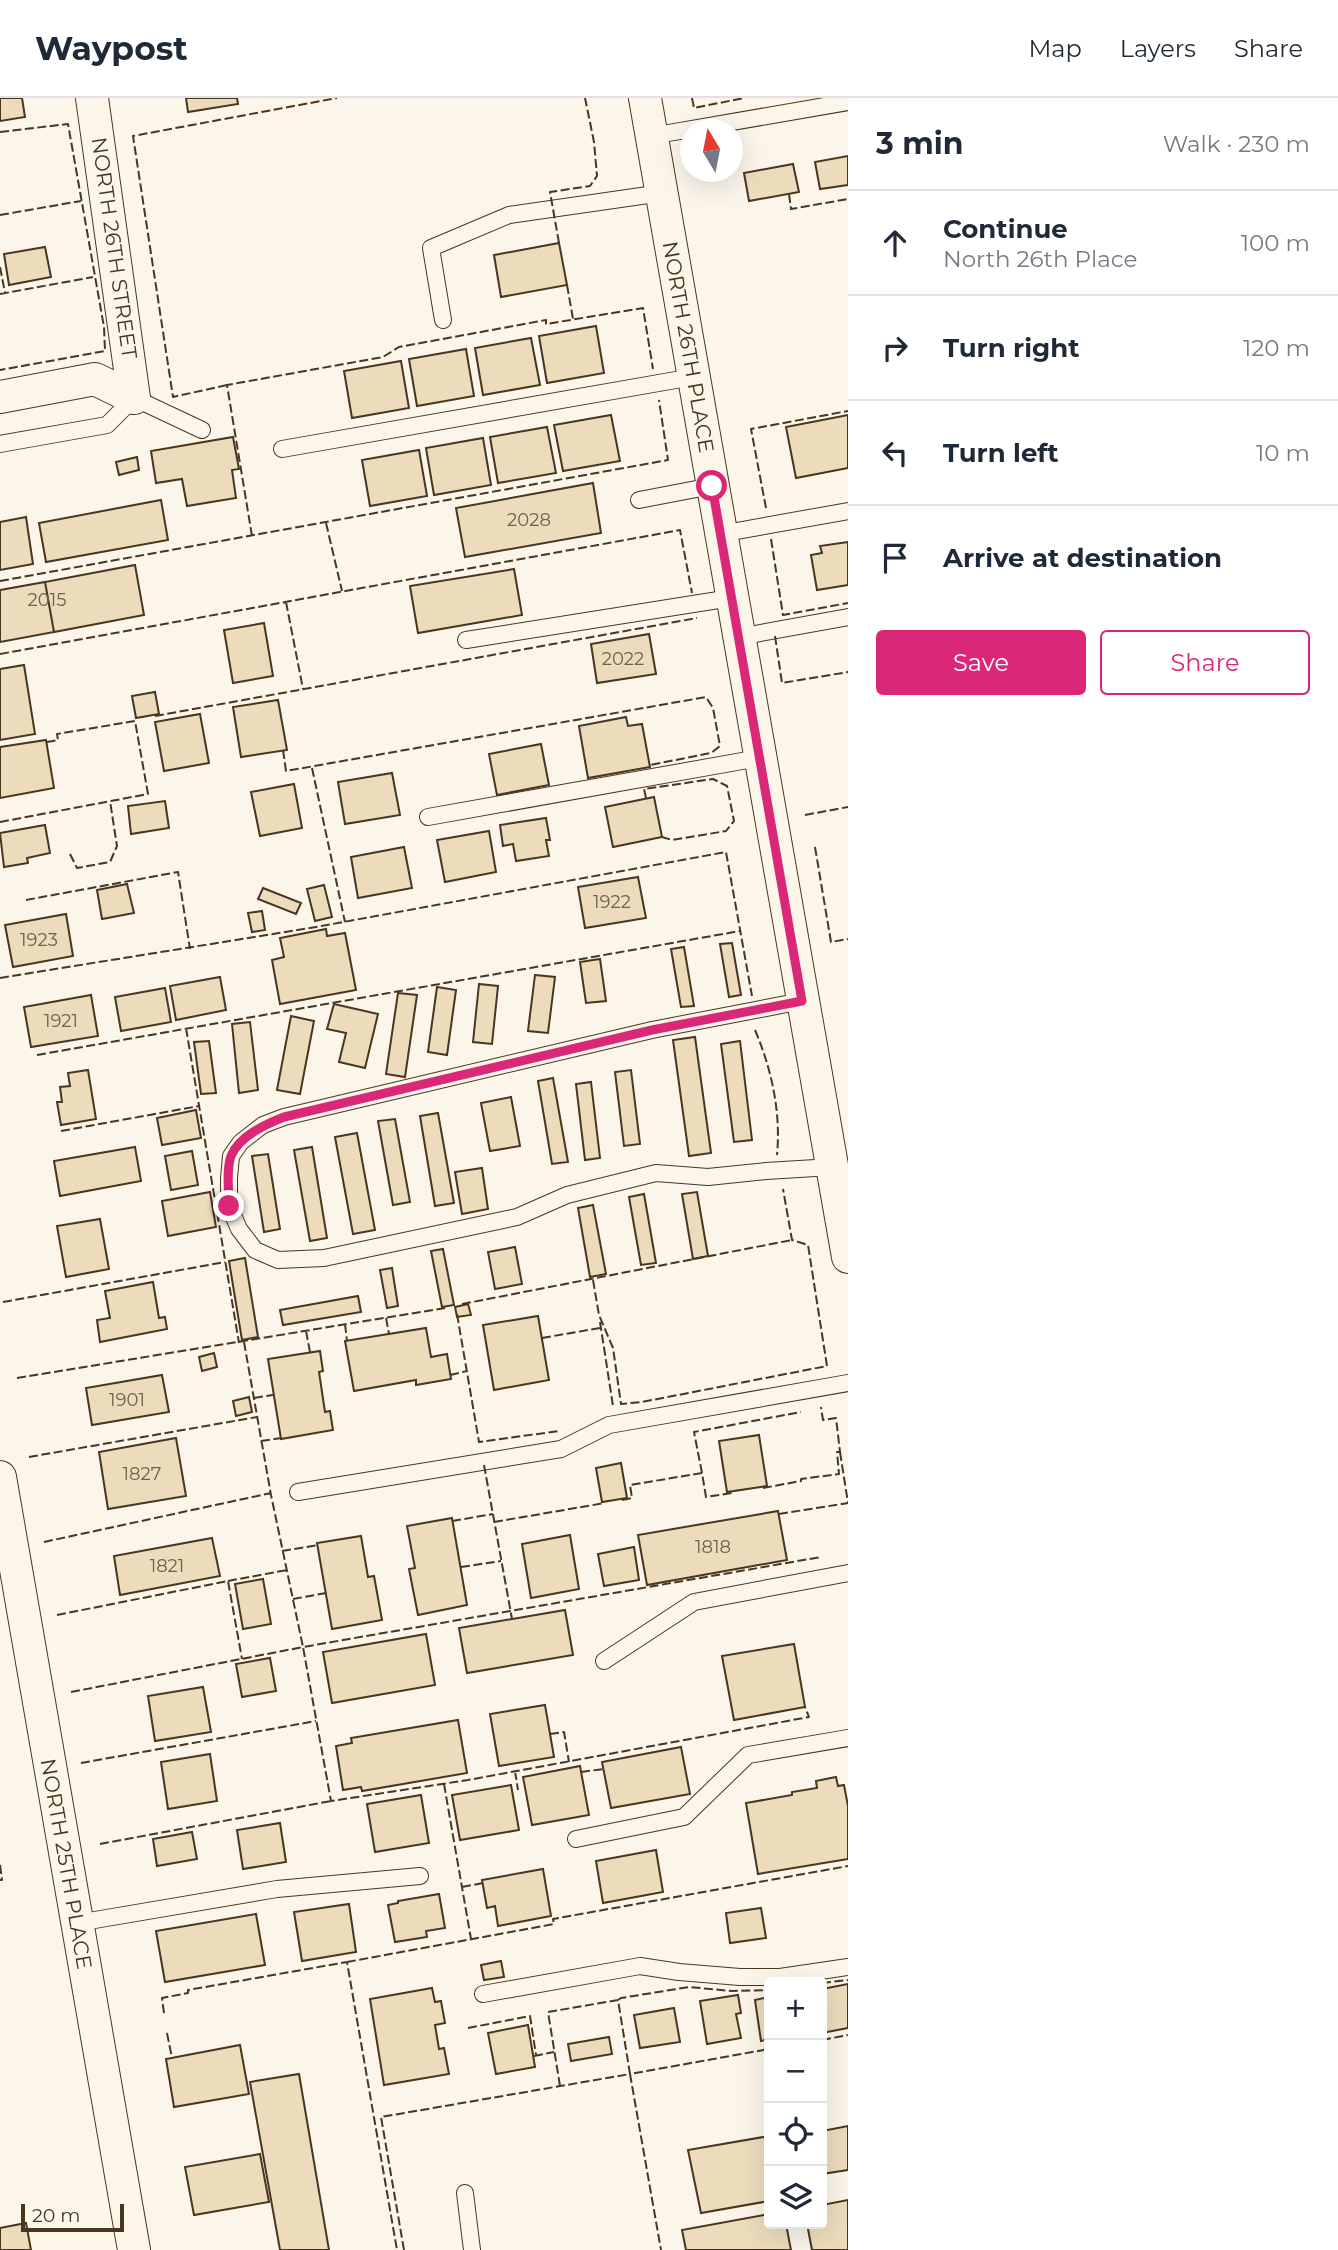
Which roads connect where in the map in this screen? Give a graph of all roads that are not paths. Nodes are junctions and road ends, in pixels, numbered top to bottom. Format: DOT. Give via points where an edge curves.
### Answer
graph roads {
  1 [pos="92,98"];
  2 [pos="645,98"];
  3 [pos="848,102"];
  4 [pos="651,136"];
  5 [pos="662,193"];
  6 [pos="443,320"];
  7 [pos="692,377"];
  8 [pos="0,397"];
  9 [pos="134,398"];
  10 [pos="202,430"];
  11 [pos="0,444"];
  12 [pos="282,449"];
  13 [pos="712,486"];
  14 [pos="639,500"];
  15 [pos="848,511"];
  16 [pos="720,534"];
  17 [pos="731,598"];
  18 [pos="848,617"];
  19 [pos="738,637"];
  20 [pos="466,640"];
  21 [pos="759,758"];
  22 [pos="428,817"];
  23 [pos="802,1001"];
  24 [pos="840,1171"];
  25 [pos="848,1257"];
  26 [pos="848,1383"];
  27 [pos="0,1477"];
  28 [pos="298,1492"];
  29 [pos="848,1573"];
  30 [pos="604,1661"];
  31 [pos="848,1738"];
  32 [pos="576,1839"];
  33 [pos="421,1876"];
  34 [pos="77,1923"];
  35 [pos="848,1967"];
  36 [pos="483,1994"];
  37 [pos="465,2193"];
  38 [pos="134,2250"];
  39 [pos="472,2250"];
  1 -- 9 [label="street, NORTH 26TH STREET"];
  2 -- 4 [label="street, NORTH 26TH PLACE"];
  3 -- 4 [label="lane"];
  4 -- 5 [label="street, NORTH 26TH PLACE"];
  5 -- 6 [label="lane" via="509,215 431,248"];
  5 -- 7 [label="street, NORTH 26TH PLACE"];
  7 -- 12 [label="lane"];
  7 -- 13 [label="street, NORTH 26TH PLACE"];
  8 -- 9 [label="street" via="95,379"];
  9 -- 10 [label="lane"];
  9 -- 11 [label="lane" via="107,425"];
  13 -- 14 [label="lane"];
  13 -- 16 [label="street, NORTH 26TH PLACE"];
  15 -- 16 [label="lane"];
  16 -- 17 [label="street, NORTH 26TH PLACE"];
  17 -- 19 [label="street, NORTH 26TH PLACE"];
  17 -- 20 [label="lane"];
  18 -- 19 [label="lane"];
  19 -- 21 [label="street, NORTH 26TH PLACE"];
  21 -- 22 [label="lane"];
  21 -- 23 [label="street, NORTH 26TH PLACE"];
  23 -- 24 [label="street, NORTH 26TH PLACE"];
  23 -- 24 [label="lane" via="652,1030 284,1117 263,1125 231,1156 229,1206 255,1250 278,1260 324,1258 517,1217 567,1195 656,1173 708,1177"];
  24 -- 25 [label="street, NORTH 26TH PLACE"];
  26 -- 28 [label="lane" via="609,1425 561,1449"];
  27 -- 34 [label="street, NORTH 25TH PLACE"];
  29 -- 30 [label="lane" via="694,1602"];
  31 -- 32 [label="lane" via="748,1755 684,1817"];
  33 -- 34 [label="lane" via="277,1889"];
  34 -- 38 [label="street, NORTH 25TH PLACE"];
  35 -- 36 [label="lane" via="780,1977 740,1977 640,1966"];
  37 -- 39 [label="lane"];
}
